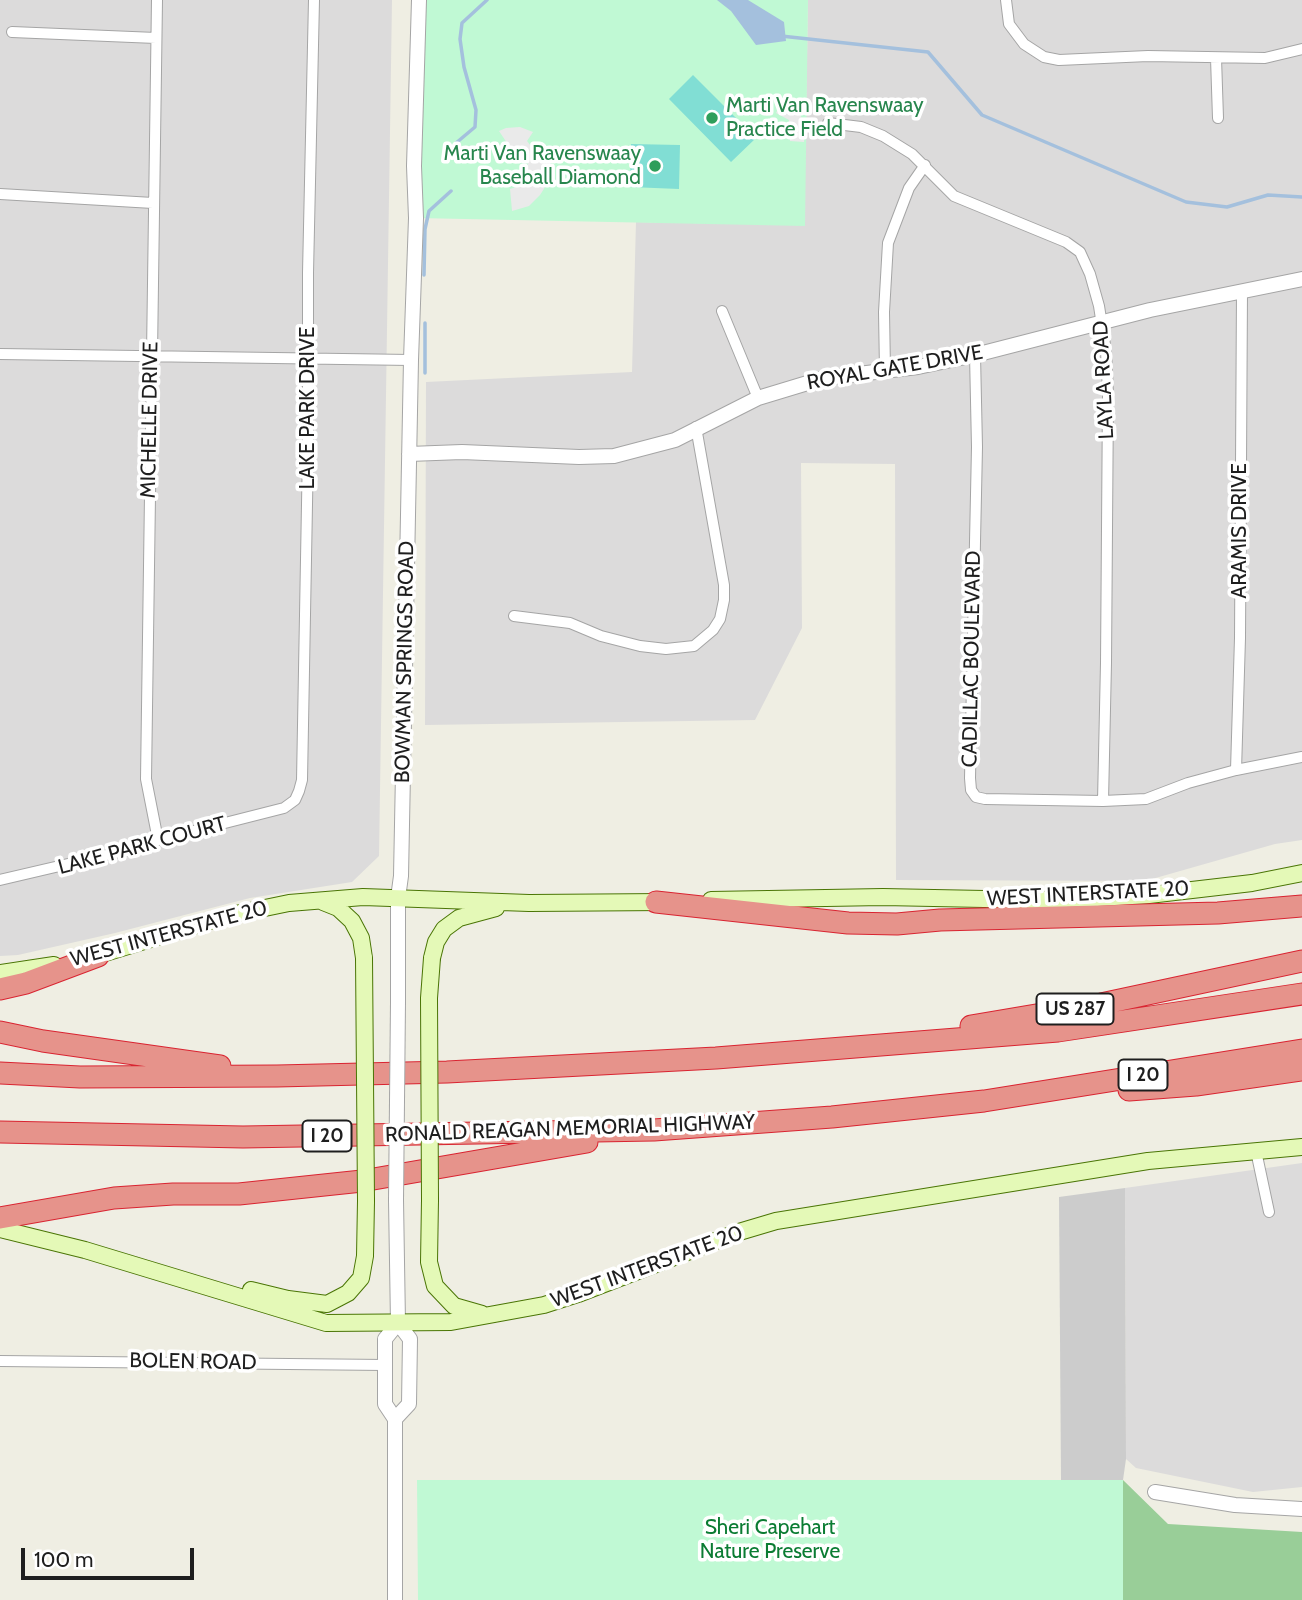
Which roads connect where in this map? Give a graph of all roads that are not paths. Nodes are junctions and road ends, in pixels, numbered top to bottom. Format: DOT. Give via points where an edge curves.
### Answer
graph roads {
  1 [pos="157,0"];
  2 [pos="314,0"];
  3 [pos="419,0"];
  4 [pos="1006,0"];
  5 [pos="12,32"];
  6 [pos="156,38"];
  7 [pos="1302,49"];
  8 [pos="1216,58"];
  9 [pos="1218,118"];
  10 [pos="828,123"];
  11 [pos="925,165"];
  12 [pos="0,194"];
  13 [pos="153,203"];
  14 [pos="1302,279"];
  15 [pos="1242,291"];
  16 [pos="722,311"];
  17 [pos="1102,323"];
  18 [pos="0,354"];
  19 [pos="975,355"];
  20 [pos="150,356"];
  21 [pos="308,358"];
  22 [pos="411,360"];
  23 [pos="885,370"];
  24 [pos="758,398"];
  25 [pos="696,427"];
  26 [pos="410,454"];
  27 [pos="514,615"];
  28 [pos="1302,757"];
  29 [pos="1236,770"];
  30 [pos="1103,802"];
  31 [pos="284,808"];
  32 [pos="158,839"];
  33 [pos="1302,873"];
  34 [pos="0,880"];
  35 [pos="398,898"];
  36 [pos="318,901"];
  37 [pos="656,902"];
  38 [pos="529,903"];
  39 [pos="1302,906"];
  40 [pos="98,956"];
  41 [pos="1302,961"];
  42 [pos="0,973"];
  43 [pos="0,989"];
  44 [pos="1302,994"];
  45 [pos="0,1032"];
  46 [pos="846,1048"];
  47 [pos="1302,1050"];
  48 [pos="1302,1070"];
  49 [pos="0,1073"];
  50 [pos="277,1076"];
  51 [pos="984,1101"];
  52 [pos="654,1130"];
  53 [pos="0,1132"];
  54 [pos="1302,1147"];
  55 [pos="1256,1151"];
  56 [pos="1269,1212"];
  57 [pos="0,1218"];
  58 [pos="0,1229"];
  59 [pos="204,1286"];
  60 [pos="489,1316"];
  61 [pos="398,1323"];
  62 [pos="0,1361"];
  63 [pos="385,1365"];
  64 [pos="395,1419"];
  65 [pos="1155,1492"];
  66 [pos="1302,1509"];
  67 [pos="395,1600"];
  1 -- 6 [label="street, MICHELLE DRIVE"];
  2 -- 21 [label="street, LAKE PARK DRIVE"];
  3 -- 22 [label="street, BOWMAN SPRINGS ROAD"];
  4 -- 8 [label="street" via="1009,24 1024,44 1044,57"];
  5 -- 6 [label="street"];
  6 -- 13 [label="street, MICHELLE DRIVE"];
  7 -- 8 [label="street" via="1265,58"];
  8 -- 9 [label="street"];
  10 -- 11 [label="street, LAYLA ROAD" via="883,135"];
  11 -- 17 [label="street, LAYLA ROAD" via="954,196 1060,239 1080,252"];
  11 -- 23 [label="street" via="909,188 888,243"];
  12 -- 13 [label="street"];
  13 -- 20 [label="street, MICHELLE DRIVE"];
  14 -- 15 [label="street, ROYAL GATE DRIVE"];
  15 -- 17 [label="street, ROYAL GATE DRIVE"];
  15 -- 29 [label="street, ARAMIS DRIVE"];
  16 -- 24 [label="street"];
  17 -- 19 [label="street, ROYAL GATE DRIVE"];
  17 -- 30 [label="street, LAYLA ROAD" via="1108,394"];
  18 -- 20 [label="street"];
  19 -- 23 [label="street, ROYAL GATE DRIVE"];
  19 -- 30 [label="street, CADILLAC BOULEVARD" via="971,790 985,799"];
  20 -- 21 [label="street"];
  20 -- 32 [label="street, MICHELLE DRIVE" via="146,779"];
  21 -- 22 [label="street"];
  21 -- 31 [label="street, LAKE PARK DRIVE" via="302,780 295,800"];
  22 -- 26 [label="street, BOWMAN SPRINGS ROAD"];
  23 -- 24 [label="street, ROYAL GATE DRIVE" via="824,378"];
  24 -- 25 [label="street, ROYAL GATE DRIVE"];
  25 -- 26 [label="street, ROYAL GATE DRIVE" via="675,440 614,456"];
  25 -- 27 [label="street" via="724,585 720,619 713,630 694,646 666,649 601,636 570,623"];
  26 -- 35 [label="street, BOWMAN SPRINGS ROAD"];
  28 -- 29 [label="street, CADILLAC BOULEVARD"];
  29 -- 30 [label="street, CADILLAC BOULEVARD" via="1146,799"];
  31 -- 32 [label="street, LAKE PARK COURT"];
  32 -- 34 [label="street, LAKE PARK COURT"];
  33 -- 37 [label="main road, WEST INTERSTATE 20" via="1252,883 1097,898"];
  35 -- 36 [label="main road, WEST INTERSTATE 20"];
  35 -- 38 [label="main road, WEST INTERSTATE 20"];
  35 -- 61 [label="street, BOWMAN SPRINGS ROAD, bridge"];
  36 -- 40 [label="main road, WEST INTERSTATE 20" via="226,916"];
  36 -- 59 [label="main road, bridge" via="338,908 352,921 364,958 366,1202 361,1278 348,1293 327,1304 244,1288"];
  37 -- 38 [label="main road, WEST INTERSTATE 20"];
  37 -- 39 [label="highway" via="897,925"];
  38 -- 60 [label="main road, bridge" via="459,918 444,929 432,958 429,1262 435,1286 454,1306"];
  40 -- 42 [label="main road, WEST INTERSTATE 20"];
  40 -- 43 [label="highway"];
  41 -- 46 [label="highway, US 287" via="1101,1004"];
  44 -- 46 [label="highway" via="1058,1031"];
  45 -- 50 [label="highway"];
  46 -- 50 [label="highway" via="540,1068"];
  47 -- 51 [label="highway, RONALD REAGAN MEMORIAL HIGHWAY / I 20"];
  48 -- 51 [label="highway" via="1196,1085"];
  49 -- 50 [label="highway"];
  51 -- 52 [label="highway, RONALD REAGAN MEMORIAL HIGHWAY / I 20"];
  52 -- 53 [label="highway, RONALD REAGAN MEMORIAL HIGHWAY / I 20" via="256,1137"];
  52 -- 57 [label="highway" via="362,1181 239,1194 114,1198"];
  54 -- 55 [label="main road, WEST INTERSTATE 20"];
  55 -- 56 [label="street"];
  55 -- 60 [label="main road, WEST INTERSTATE 20" via="1147,1161 775,1221 578,1294"];
  58 -- 59 [label="main road, WEST INTERSTATE 20"];
  59 -- 61 [label="main road, WEST INTERSTATE 20" via="326,1323"];
  60 -- 61 [label="main road, WEST INTERSTATE 20"];
  61 -- 63 [label="street" via="385,1339"];
  61 -- 64 [label="street" via="410,1339 409,1404"];
  62 -- 63 [label="street, BOLEN ROAD"];
  63 -- 64 [label="street" via="385,1404"];
  64 -- 67 [label="street"];
  65 -- 66 [label="street" via="1235,1505"];
}
